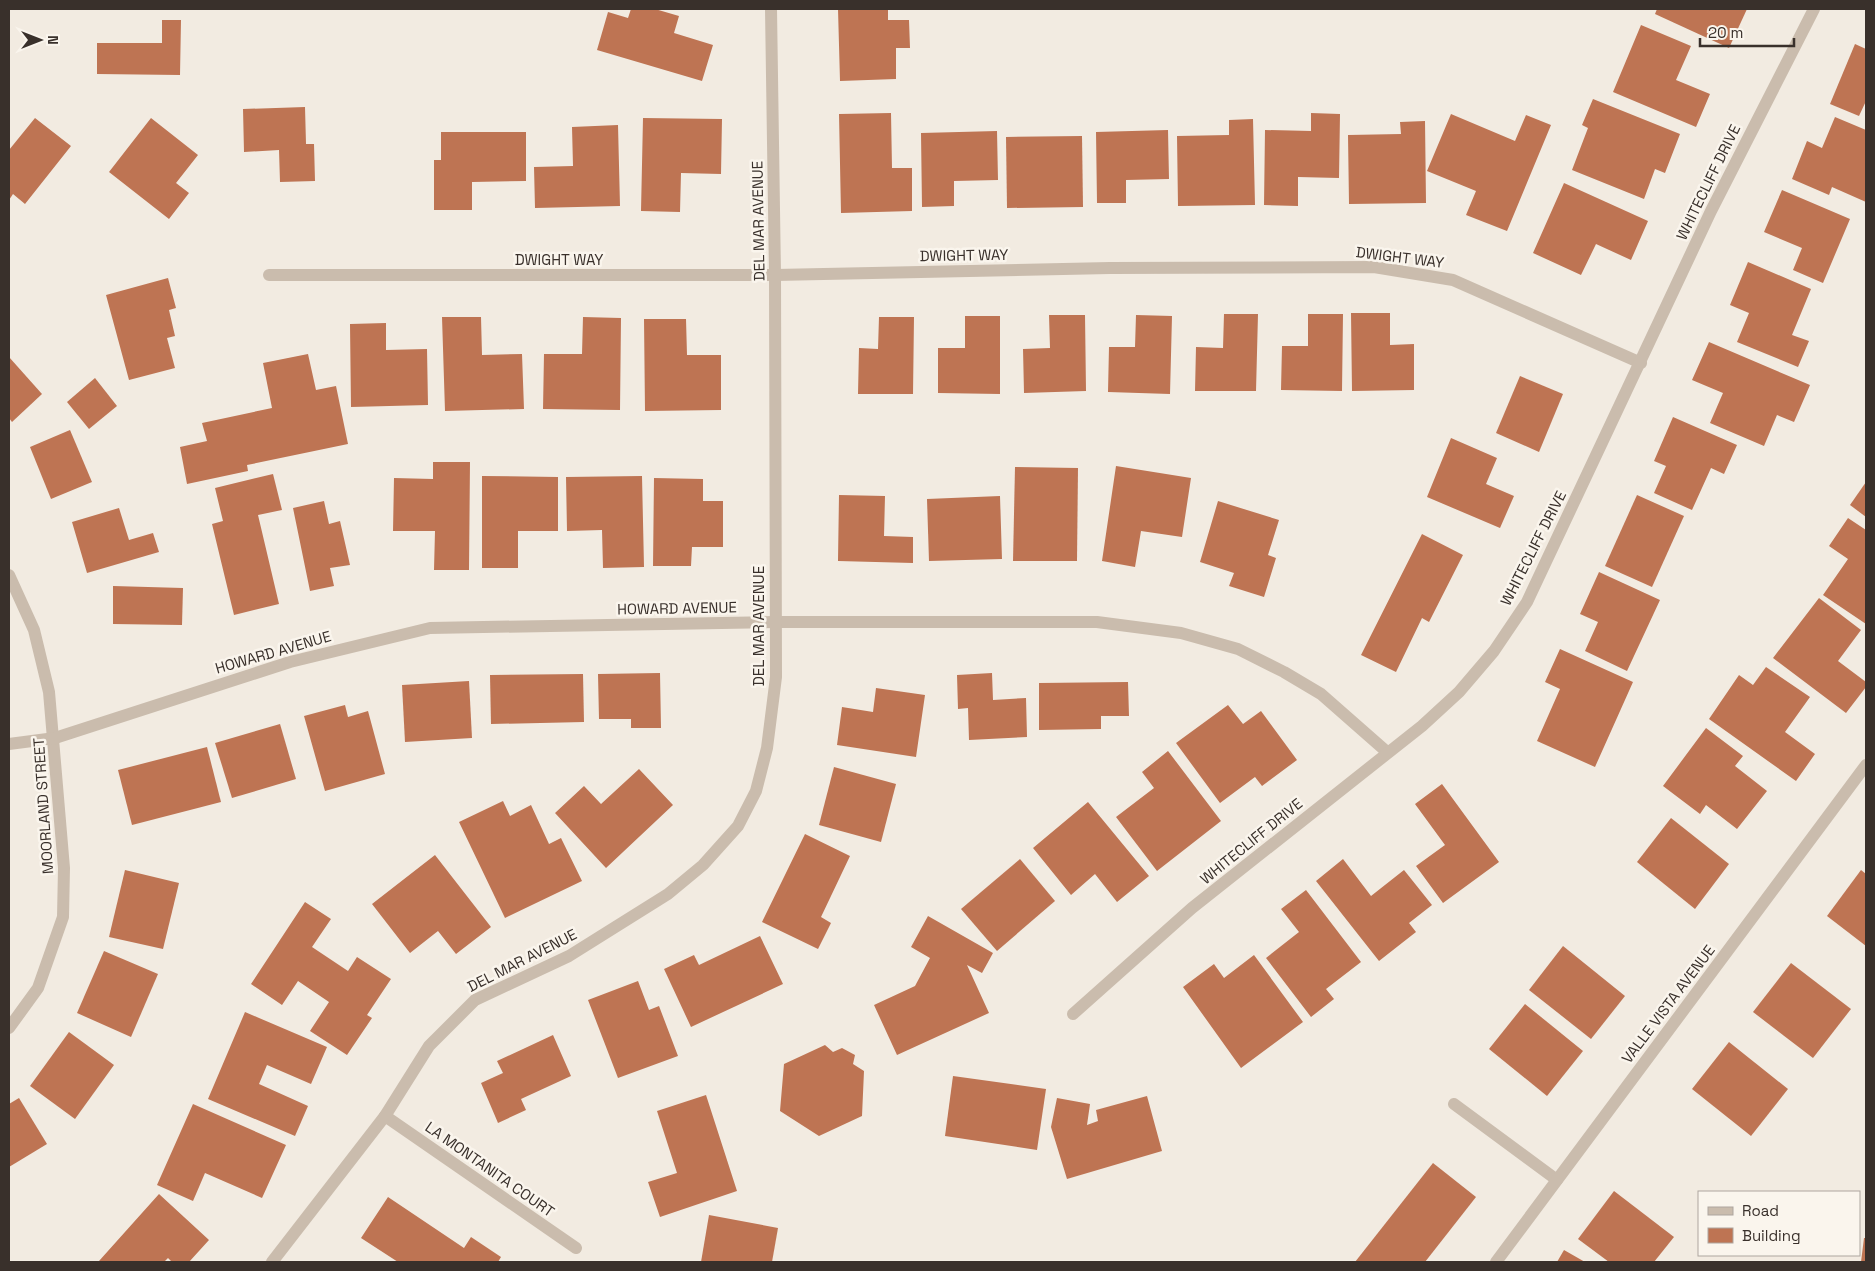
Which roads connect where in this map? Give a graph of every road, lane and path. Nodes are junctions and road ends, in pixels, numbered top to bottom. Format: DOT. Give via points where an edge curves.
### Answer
graph roads {
  1 [pos="771,9"];
  2 [pos="1814,9"];
  3 [pos="269,275"];
  4 [pos="775,275"];
  5 [pos="1641,363"];
  6 [pos="9,575"];
  7 [pos="775,622"];
  8 [pos="54,738"];
  9 [pos="9,744"];
  10 [pos="1387,752"];
  11 [pos="1866,765"];
  12 [pos="1073,1014"];
  13 [pos="9,1028"];
  14 [pos="1454,1104"];
  15 [pos="385,1116"];
  16 [pos="1557,1180"];
  17 [pos="576,1248"];
  18 [pos="272,1262"];
  19 [pos="1496,1262"];
  1 -- 4 [label="street, DEL MAR AVENUE"];
  2 -- 5 [label="street, WHITECLIFF DRIVE" via="1711,211"];
  3 -- 4 [label="street, DWIGHT WAY"];
  4 -- 5 [label="street, DWIGHT WAY" via="1100,268 1374,267 1453,280"];
  4 -- 7 [label="street, DEL MAR AVENUE"];
  5 -- 10 [label="street, WHITECLIFF DRIVE" via="1527,602 1494,651 1458,692 1422,726"];
  6 -- 8 [label="street, MOORLAND STREET" via="34,630 49,692"];
  7 -- 8 [label="street, HOWARD AVENUE" via="430,628 290,662"];
  7 -- 10 [label="street, HOWARD AVENUE" via="1097,622 1181,633 1238,649 1284,672 1320,694"];
  7 -- 15 [label="street, DEL MAR AVENUE" via="776,677 768,748 756,790 738,826 703,865 668,894 569,956 475,1000 429,1046"];
  8 -- 9 [label="street, HOWARD AVENUE"];
  8 -- 13 [label="street, MOORLAND STREET" via="64,868 63,917 38,988"];
  10 -- 12 [label="street, WHITECLIFF DRIVE" via="1192,908"];
  11 -- 16 [label="street, VALLE VISTA AVENUE"];
  14 -- 16 [label="street"];
  15 -- 17 [label="street, LA MONTANITA COURT"];
  15 -- 18 [label="street, DEL MAR AVENUE"];
  16 -- 19 [label="street, VALLE VISTA AVENUE"];
}
